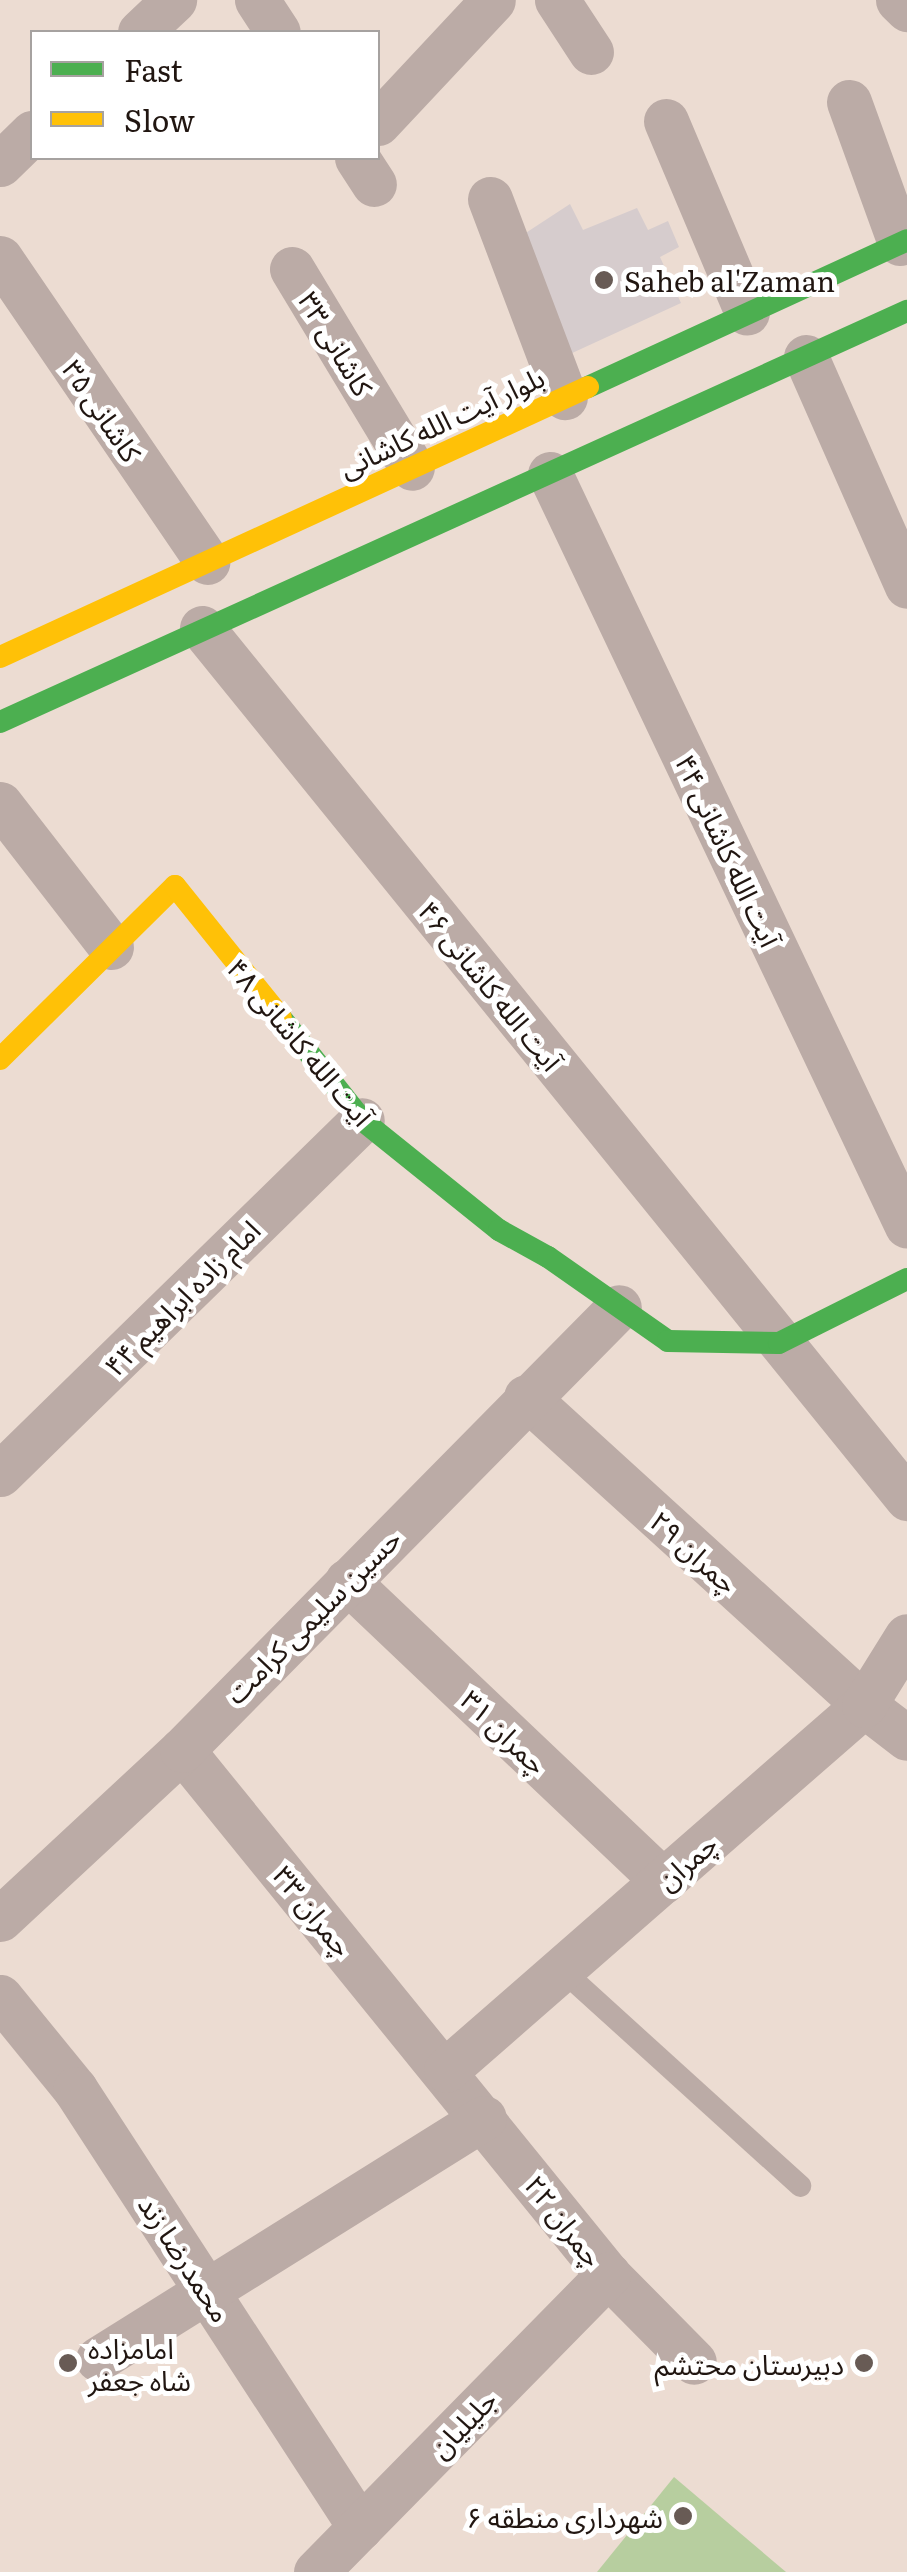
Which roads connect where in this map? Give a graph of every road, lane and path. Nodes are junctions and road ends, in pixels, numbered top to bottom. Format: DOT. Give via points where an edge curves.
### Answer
graph roads {
  1 [pos="174,0"];
  2 [pos="257,0"];
  3 [pos="492,0"];
  4 [pos="557,0"];
  5 [pos="898,0"];
  6 [pos="907,8"];
  7 [pos="142,30"];
  8 [pos="277,30"];
  9 [pos="592,52"];
  10 [pos="849,102"];
  11 [pos="666,120"];
  12 [pos="380,122"];
  13 [pos="30,135"];
  14 [pos="0,164"];
  15 [pos="490,199"];
  16 [pos="904,242"];
  17 [pos="0,258"];
  18 [pos="292,270"];
  19 [pos="907,311"];
  20 [pos="747,314"];
  21 [pos="806,357"];
  22 [pos="565,397"];
  23 [pos="412,468"];
  24 [pos="550,474"];
  25 [pos="207,562"];
  26 [pos="907,586"];
  27 [pos="202,628"];
  28 [pos="6,642"];
  29 [pos="0,722"];
  30 [pos="0,804"];
  31 [pos="111,947"];
  32 [pos="0,1058"];
  33 [pos="362,1120"];
  34 [pos="907,1226"];
  35 [pos="907,1280"];
  36 [pos="618,1306"];
  37 [pos="779,1343"];
  38 [pos="526,1397"];
  39 [pos="0,1474"];
  40 [pos="907,1498"];
  41 [pos="347,1580"];
  42 [pos="907,1636"];
  43 [pos="864,1705"];
  44 [pos="907,1738"];
  45 [pos="182,1750"];
  46 [pos="663,1881"];
  47 [pos="0,1918"];
  48 [pos="562,1969"];
  49 [pos="0,1997"];
  50 [pos="446,2070"];
  51 [pos="484,2118"];
  52 [pos="800,2186"];
  53 [pos="608,2275"];
  54 [pos="206,2289"];
  55 [pos="98,2359"];
  56 [pos="694,2362"];
  57 [pos="360,2527"];
  58 [pos="316,2572"];
  1 -- 7 [label="street"];
  2 -- 8 [label="street"];
  3 -- 12 [label="street"];
  4 -- 9 [label="street"];
  5 -- 6 [label="street"];
  10 -- 16 [label="street"];
  11 -- 20 [label="street"];
  13 -- 14 [label="street"];
  15 -- 22 [label="street"];
  16 -- 20 [label="main road, بلوار آیت الله کاشانی"];
  17 -- 25 [label="street, کاشانی ۳۵"];
  18 -- 23 [label="street, کاشانی ۳۳"];
  19 -- 21 [label="main road"];
  20 -- 22 [label="main road, بلوار آیت الله کاشانی"];
  21 -- 24 [label="main road"];
  21 -- 26 [label="street"];
  22 -- 23 [label="main road, بلوار آیت الله کاشانی"];
  23 -- 25 [label="main road, بلوار آیت الله کاشانی"];
  24 -- 27 [label="main road"];
  24 -- 34 [label="street, آیت الله کاشانی ۴۴"];
  25 -- 28 [label="main road, بلوار آیت الله کاشانی"];
  27 -- 29 [label="main road"];
  27 -- 37 [label="street, آیت الله کاشانی ۴۶"];
  30 -- 31 [label="street"];
  31 -- 32 [label="main road"];
  31 -- 33 [label="main road, آیت الله کاشانی ۴۸" via="175,886"];
  33 -- 36 [label="main road, آیت الله کاشانی ۴۸" via="500,1230"];
  33 -- 39 [label="street, امام زاده ابراهیم ۴۴"];
  35 -- 37 [label="main road"];
  36 -- 37 [label="main road, آیت الله کاشانی ۴۸" via="668,1341"];
  36 -- 38 [label="street, حسین سلیمی کرامت"];
  37 -- 40 [label="street, آیت الله کاشانی ۴۶"];
  38 -- 41 [label="street, حسین سلیمی کرامت"];
  38 -- 43 [label="street, چمران ۲۹"];
  41 -- 45 [label="street, حسین سلیمی کرامت"];
  41 -- 46 [label="street, چمران ۳۱"];
  42 -- 43 [label="street, چمران"];
  43 -- 44 [label="street, چمران ۲۹"];
  43 -- 46 [label="street, چمران"];
  45 -- 47 [label="street, حسین سلیمی کرامت"];
  45 -- 50 [label="street, چمران ۳۳"];
  46 -- 48 [label="street, چمران"];
  48 -- 50 [label="street, چمران"];
  48 -- 52 [label="lane"];
  49 -- 54 [label="street, محمدرضا زند" via="75,2090"];
  50 -- 51 [label="street, چمران ۲۲"];
  51 -- 53 [label="street, چمران ۲۲"];
  51 -- 54 [label="street"];
  53 -- 56 [label="street, چمران ۲۲"];
  53 -- 57 [label="street, جلیلیان"];
  54 -- 55 [label="street"];
  54 -- 57 [label="street, محمدرضا زند"];
  57 -- 58 [label="street, جلیلیان"];
}
